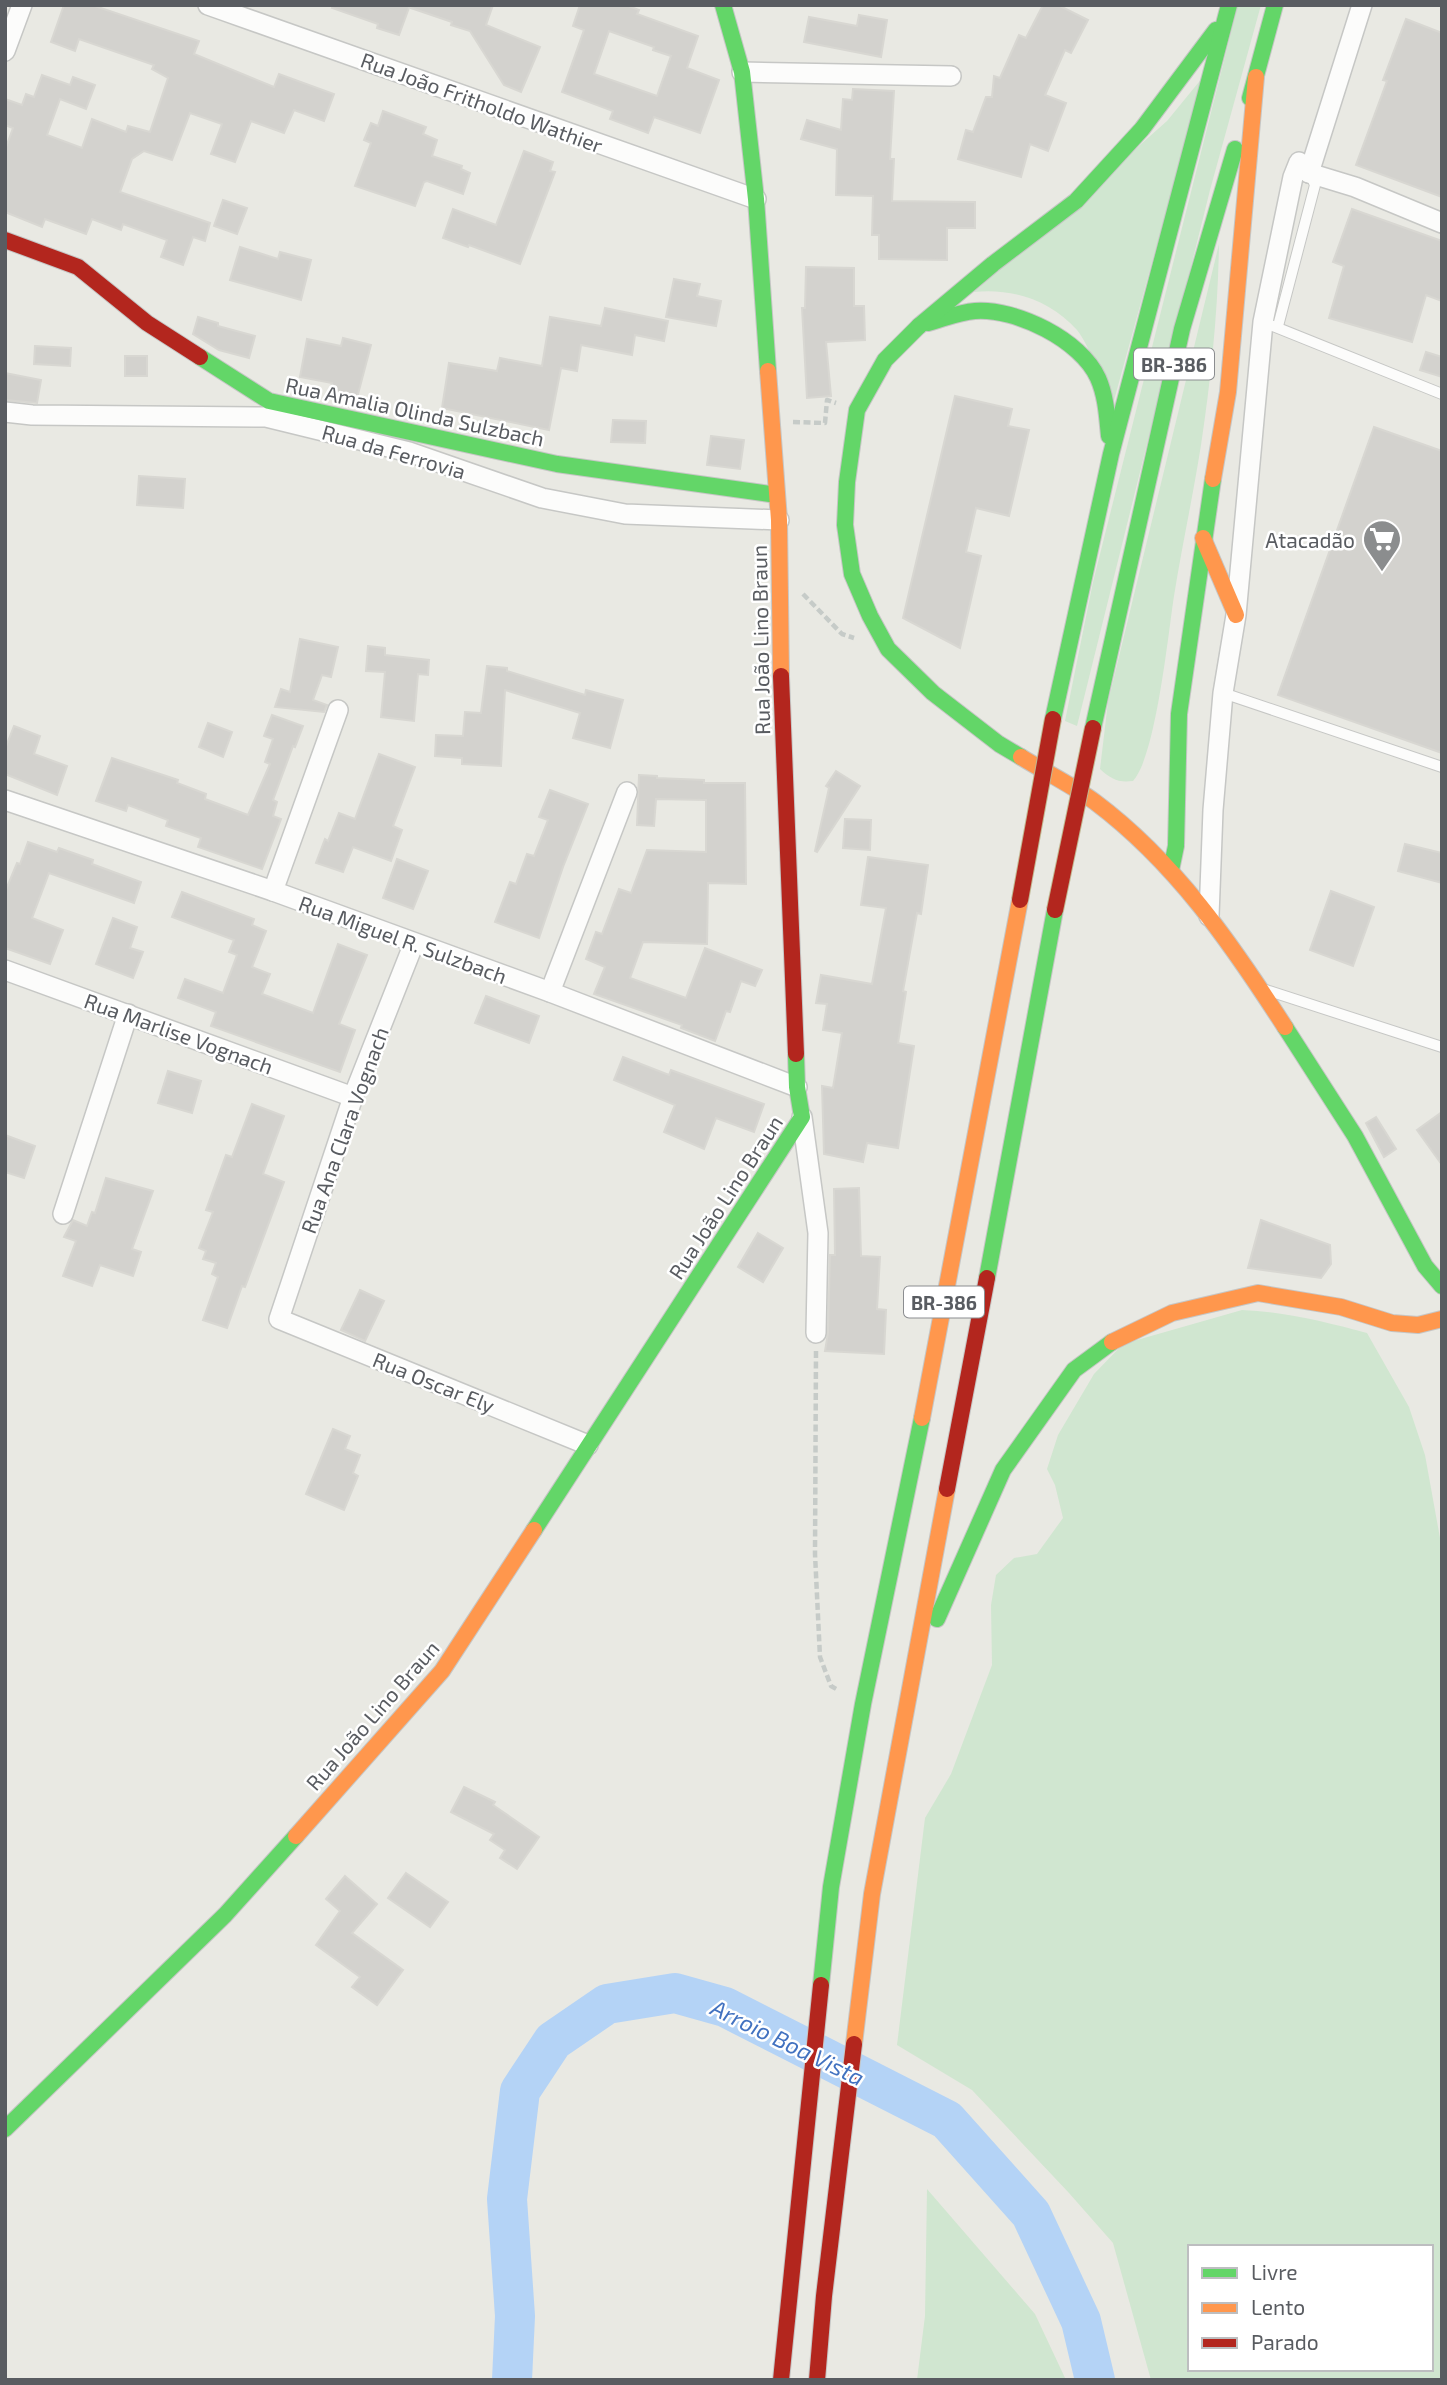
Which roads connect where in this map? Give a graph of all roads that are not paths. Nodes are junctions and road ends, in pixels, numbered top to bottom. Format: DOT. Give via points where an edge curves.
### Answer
graph roads {
  1 [pos="22,5"];
  2 [pos="208,5"];
  3 [pos="723,5"];
  4 [pos="1275,5"];
  5 [pos="1362,5"];
  6 [pos="1227,11"];
  7 [pos="5,51"];
  8 [pos="743,72"];
  9 [pos="951,76"];
  10 [pos="1256,77"];
  11 [pos="1306,178"];
  12 [pos="756,199"];
  13 [pos="1442,223"];
  14 [pos="5,240"];
  15 [pos="1270,324"];
  16 [pos="919,326"];
  17 [pos="1442,394"];
  18 [pos="267,409"];
  19 [pos="5,412"];
  20 [pos="1111,454"];
  21 [pos="776,495"];
  22 [pos="779,520"];
  23 [pos="1203,538"];
  24 [pos="1236,615"];
  25 [pos="1223,693"];
  26 [pos="338,710"];
  27 [pos="1442,768"];
  28 [pos="627,792"];
  29 [pos="5,800"];
  30 [pos="1171,870"];
  31 [pos="273,891"];
  32 [pos="1209,916"];
  33 [pos="414,943"];
  34 [pos="5,970"];
  35 [pos="1259,987"];
  36 [pos="550,992"];
  37 [pos="128,1014"];
  38 [pos="1442,1047"];
  39 [pos="797,1087"];
  40 [pos="353,1097"];
  41 [pos="802,1117"];
  42 [pos="63,1214"];
  43 [pos="1442,1286"];
  44 [pos="279,1319"];
  45 [pos="1442,1319"];
  46 [pos="816,1333"];
  47 [pos="588,1445"];
  48 [pos="914,1672"];
  49 [pos="5,2128"];
  50 [pos="780,2380"];
  51 [pos="817,2380"];
  1 -- 7 [label="street"];
  2 -- 12 [label="street, Rua João Fritholdo Wathier"];
  3 -- 8 [label="main road, Rua João Lino Braun"];
  4 -- 10 [label="main road, BR-386"];
  5 -- 11 [label="street"];
  6 -- 16 [label="main road" via="1142,129 1076,201"];
  6 -- 20 [label="main road, BR-386"];
  8 -- 9 [label="street"];
  8 -- 12 [label="main road, Rua João Lino Braun"];
  10 -- 23 [label="main road" via="1228,392"];
  10 -- 48 [label="main road, BR-386, bridge" via="1182,329 1093,728"];
  11 -- 13 [label="street" via="1355,187"];
  11 -- 15 [label="street"];
  12 -- 21 [label="main road, Rua João Lino Braun"];
  14 -- 18 [label="main road, Rua Amalia Olinda Sulzbach" via="78,267"];
  15 -- 17 [label="lane"];
  15 -- 24 [label="street"];
  16 -- 20 [label="main road" via="977,311 998,312 1057,337 1093,368 1105,398"];
  16 -- 30 [label="main road" via="885,360 857,410 845,525 852,574 870,616 888,649 933,693 999,744 1093,801"];
  18 -- 19 [label="street, Rua da Ferrovia"];
  18 -- 21 [label="main road, Rua Amalia Olinda Sulzbach" via="557,464"];
  18 -- 22 [label="street, Rua da Ferrovia" via="542,498 625,514"];
  20 -- 50 [label="main road, BR-386, bridge" via="1053,719 831,1887"];
  21 -- 22 [label="main road, Rua João Lino Braun"];
  22 -- 39 [label="main road, Rua João Lino Braun"];
  23 -- 24 [label="main road"];
  23 -- 30 [label="main road" via="1179,714 1176,846"];
  24 -- 25 [label="street"];
  25 -- 27 [label="lane"];
  25 -- 32 [label="street"];
  26 -- 31 [label="street"];
  28 -- 36 [label="street"];
  29 -- 31 [label="street, Rua Miguel R. Sulzbach"];
  30 -- 32 [label="main road"];
  31 -- 33 [label="street, Rua Miguel R. Sulzbach"];
  32 -- 35 [label="main road"];
  33 -- 36 [label="street, Rua Miguel R. Sulzbach"];
  33 -- 40 [label="street, Rua Ana Clara Vognach"];
  34 -- 37 [label="street, Rua Marlise Vognach"];
  35 -- 38 [label="lane"];
  35 -- 43 [label="main road" via="1355,1136 1425,1266"];
  36 -- 39 [label="street, Rua Miguel R. Sulzbach"];
  37 -- 40 [label="street, Rua Marlise Vognach"];
  37 -- 42 [label="street"];
  39 -- 41 [label="main road, Rua João Lino Braun"];
  40 -- 44 [label="street, Rua Ana Clara Vognach"];
  41 -- 46 [label="street" via="818,1233"];
  41 -- 47 [label="main road, Rua João Lino Braun"];
  44 -- 47 [label="street, Rua Oscar Ely"];
  45 -- 48 [label="main road" via="1418,1325 1392,1323 1340,1307 1258,1293 1172,1313 1118,1337 1074,1370 1003,1470"];
  47 -- 49 [label="main road, Rua João Lino Braun" via="442,1671 225,1915"];
  48 -- 51 [label="main road, BR-386" via="872,1894"];
}
